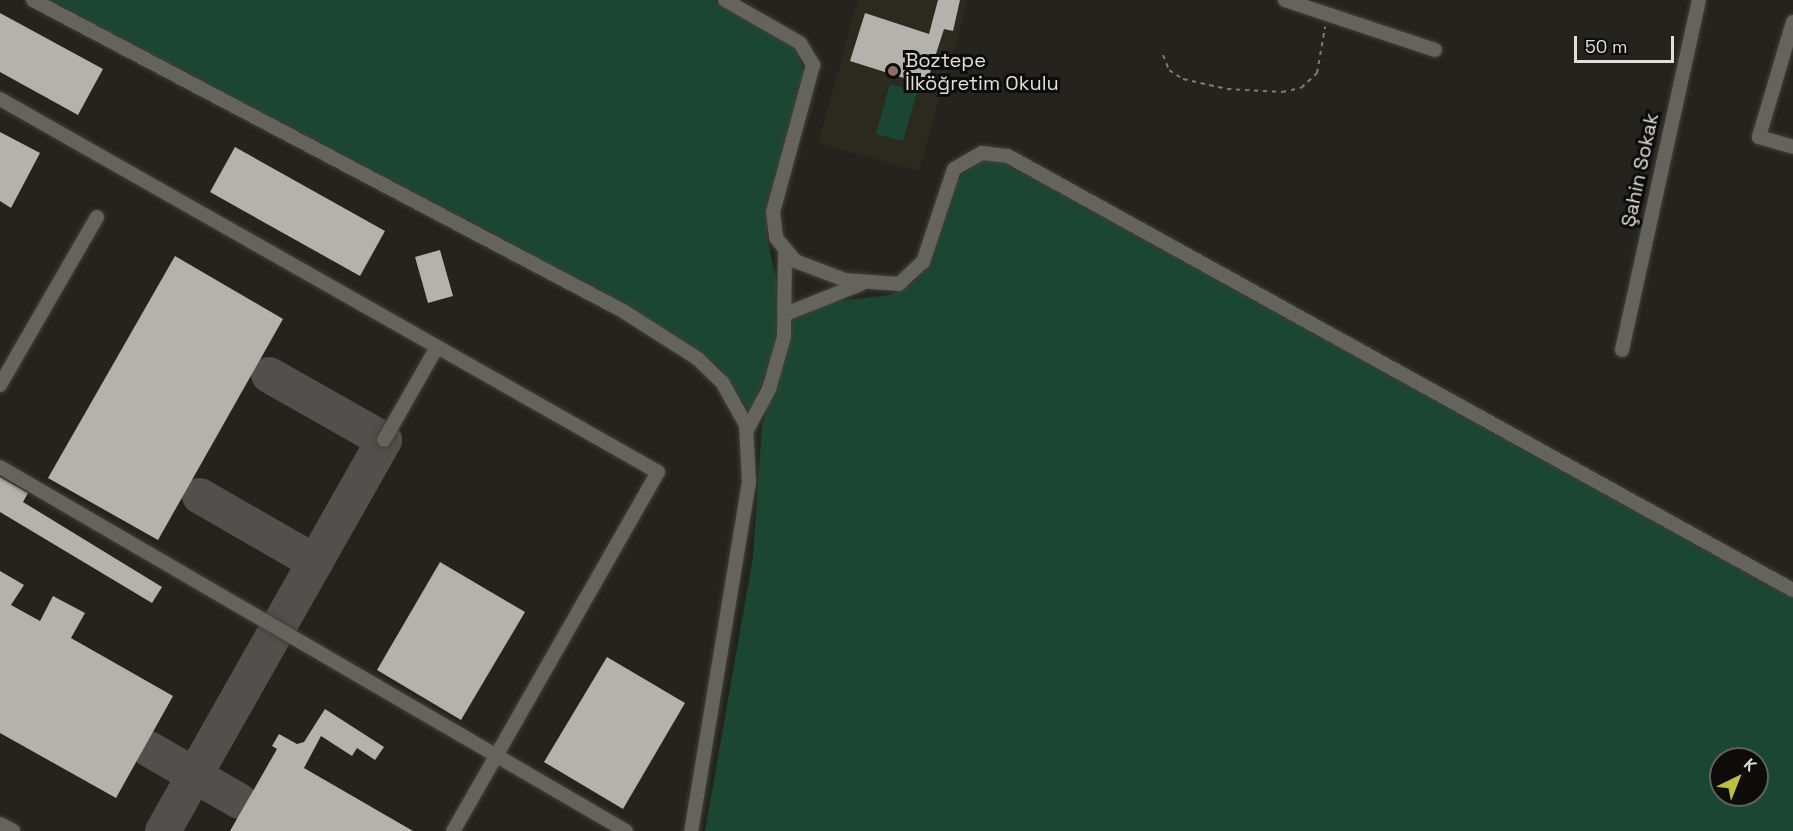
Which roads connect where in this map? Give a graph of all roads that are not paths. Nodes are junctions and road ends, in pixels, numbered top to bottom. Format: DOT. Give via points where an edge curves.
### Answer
graph roads {
  1 [pos="33,0"];
  2 [pos="725,0"];
  3 [pos="1285,0"];
  4 [pos="1699,0"];
  5 [pos="1793,22"];
  6 [pos="1435,50"];
  7 [pos="0,99"];
  8 [pos="1793,147"];
  9 [pos="97,217"];
  10 [pos="785,252"];
  11 [pos="861,284"];
  12 [pos="788,313"];
  13 [pos="437,347"];
  14 [pos="1622,350"];
  15 [pos="0,385"];
  16 [pos="747,430"];
  17 [pos="384,440"];
  18 [pos="0,467"];
  19 [pos="1793,590"];
  20 [pos="499,755"];
  21 [pos="0,824"];
  22 [pos="13,831"];
  23 [pos="453,831"];
  24 [pos="626,831"];
  25 [pos="691,831"];
  1 -- 16 [label="street" via="623,311 711,370 736,402"];
  2 -- 10 [label="street" via="800,43 813,65 773,212 776,238"];
  3 -- 6 [label="street"];
  4 -- 14 [label="street, Şahin Sokak"];
  5 -- 8 [label="street" via="1759,137"];
  7 -- 13 [label="street"];
  9 -- 15 [label="street"];
  10 -- 11 [label="street" via="815,270"];
  10 -- 12 [label="street"];
  11 -- 12 [label="street"];
  11 -- 19 [label="street" via="891,286 914,274 923,262 954,169 982,153 1008,156"];
  12 -- 16 [label="street" via="774,376"];
  13 -- 17 [label="street"];
  13 -- 20 [label="street" via="658,472"];
  16 -- 25 [label="street" via="747,497"];
  18 -- 20 [label="street"];
  20 -- 23 [label="street"];
  20 -- 24 [label="street"];
  21 -- 22 [label="street"];
}
